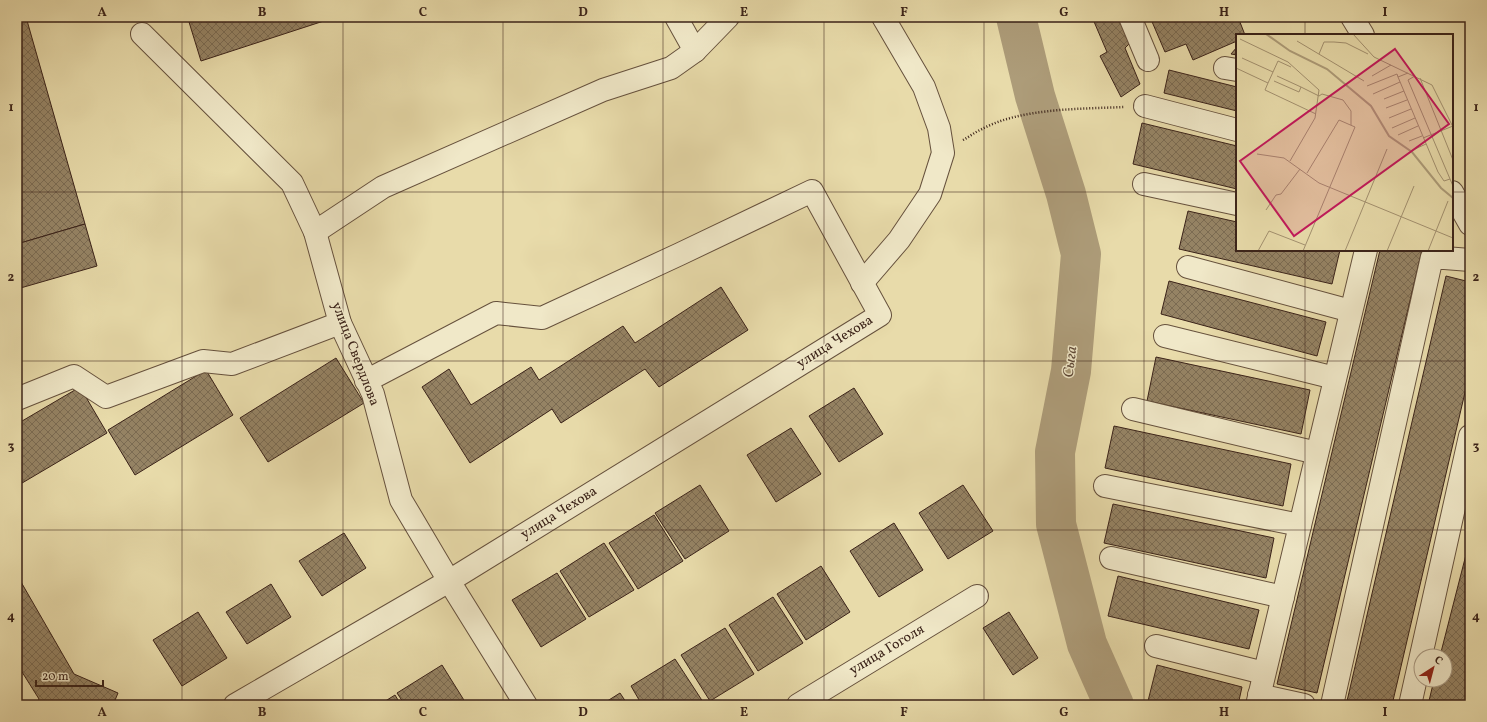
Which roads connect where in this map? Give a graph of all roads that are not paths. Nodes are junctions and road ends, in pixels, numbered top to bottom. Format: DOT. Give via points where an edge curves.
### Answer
graph roads {
  1 [pos="676,17"];
  2 [pos="728,17"];
  3 [pos="883,17"];
  4 [pos="1130,17"];
  5 [pos="1352,17"];
  6 [pos="142,34"];
  7 [pos="1362,34"];
  8 [pos="695,51"];
  9 [pos="1148,60"];
  10 [pos="1145,106"];
  11 [pos="1236,130"];
  12 [pos="1144,184"];
  13 [pos="1453,194"];
  14 [pos="1236,204"];
  15 [pos="1462,215"];
  16 [pos="315,232"];
  17 [pos="1366,251"];
  18 [pos="1470,260"];
  19 [pos="1188,267"];
  20 [pos="862,283"];
  21 [pos="1351,311"];
  22 [pos="340,324"];
  23 [pos="1165,336"];
  24 [pos="1335,378"];
  25 [pos="366,381"];
  26 [pos="17,399"];
  27 [pos="1133,410"];
  28 [pos="1470,436"];
  29 [pos="1317,453"];
  30 [pos="1105,486"];
  31 [pos="1300,525"];
  32 [pos="1111,558"];
  33 [pos="449,581"];
  34 [pos="977,596"];
  35 [pos="1283,597"];
  36 [pos="1156,646"];
  37 [pos="1264,674"];
  38 [pos="1258,700"];
  39 [pos="235,705"];
  40 [pos="526,705"];
  41 [pos="798,705"];
  42 [pos="1304,705"];
  43 [pos="1332,705"];
  44 [pos="1410,705"];
  1 -- 8 [label="street"];
  2 -- 8 [label="street"];
  3 -- 20 [label="street" via="924,86 939,128 943,153 930,194 899,240"];
  4 -- 9 [label="street"];
  5 -- 7 [label="street"];
  6 -- 16 [label="street, улица Свердлова" via="292,183"];
  8 -- 16 [label="street" via="671,68 603,90 383,187"];
  10 -- 11 [label="street"];
  12 -- 14 [label="street"];
  13 -- 15 [label="street"];
  16 -- 22 [label="street, улица Свердлова"];
  17 -- 21 [label="street"];
  18 -- 43 [label="street" via="1432,256"];
  19 -- 21 [label="street"];
  20 -- 25 [label="street" via="812,191 542,318 496,313"];
  20 -- 33 [label="street, улица Чехова" via="880,315"];
  21 -- 24 [label="street"];
  22 -- 25 [label="street, улица Свердлова"];
  22 -- 26 [label="street" via="232,364 204,361 106,396 74,376"];
  23 -- 24 [label="street"];
  24 -- 29 [label="street"];
  25 -- 33 [label="street, улица Свердлова" via="373,394 401,500"];
  27 -- 29 [label="street"];
  28 -- 44 [label="street"];
  29 -- 31 [label="street"];
  30 -- 31 [label="street"];
  31 -- 35 [label="street"];
  32 -- 35 [label="street"];
  33 -- 39 [label="street, улица Чехова"];
  33 -- 40 [label="street, улица Свердлова"];
  34 -- 41 [label="street, улица Гоголя"];
  35 -- 37 [label="street"];
  36 -- 37 [label="street"];
  37 -- 38 [label="street"];
  38 -- 42 [label="street"];
}
